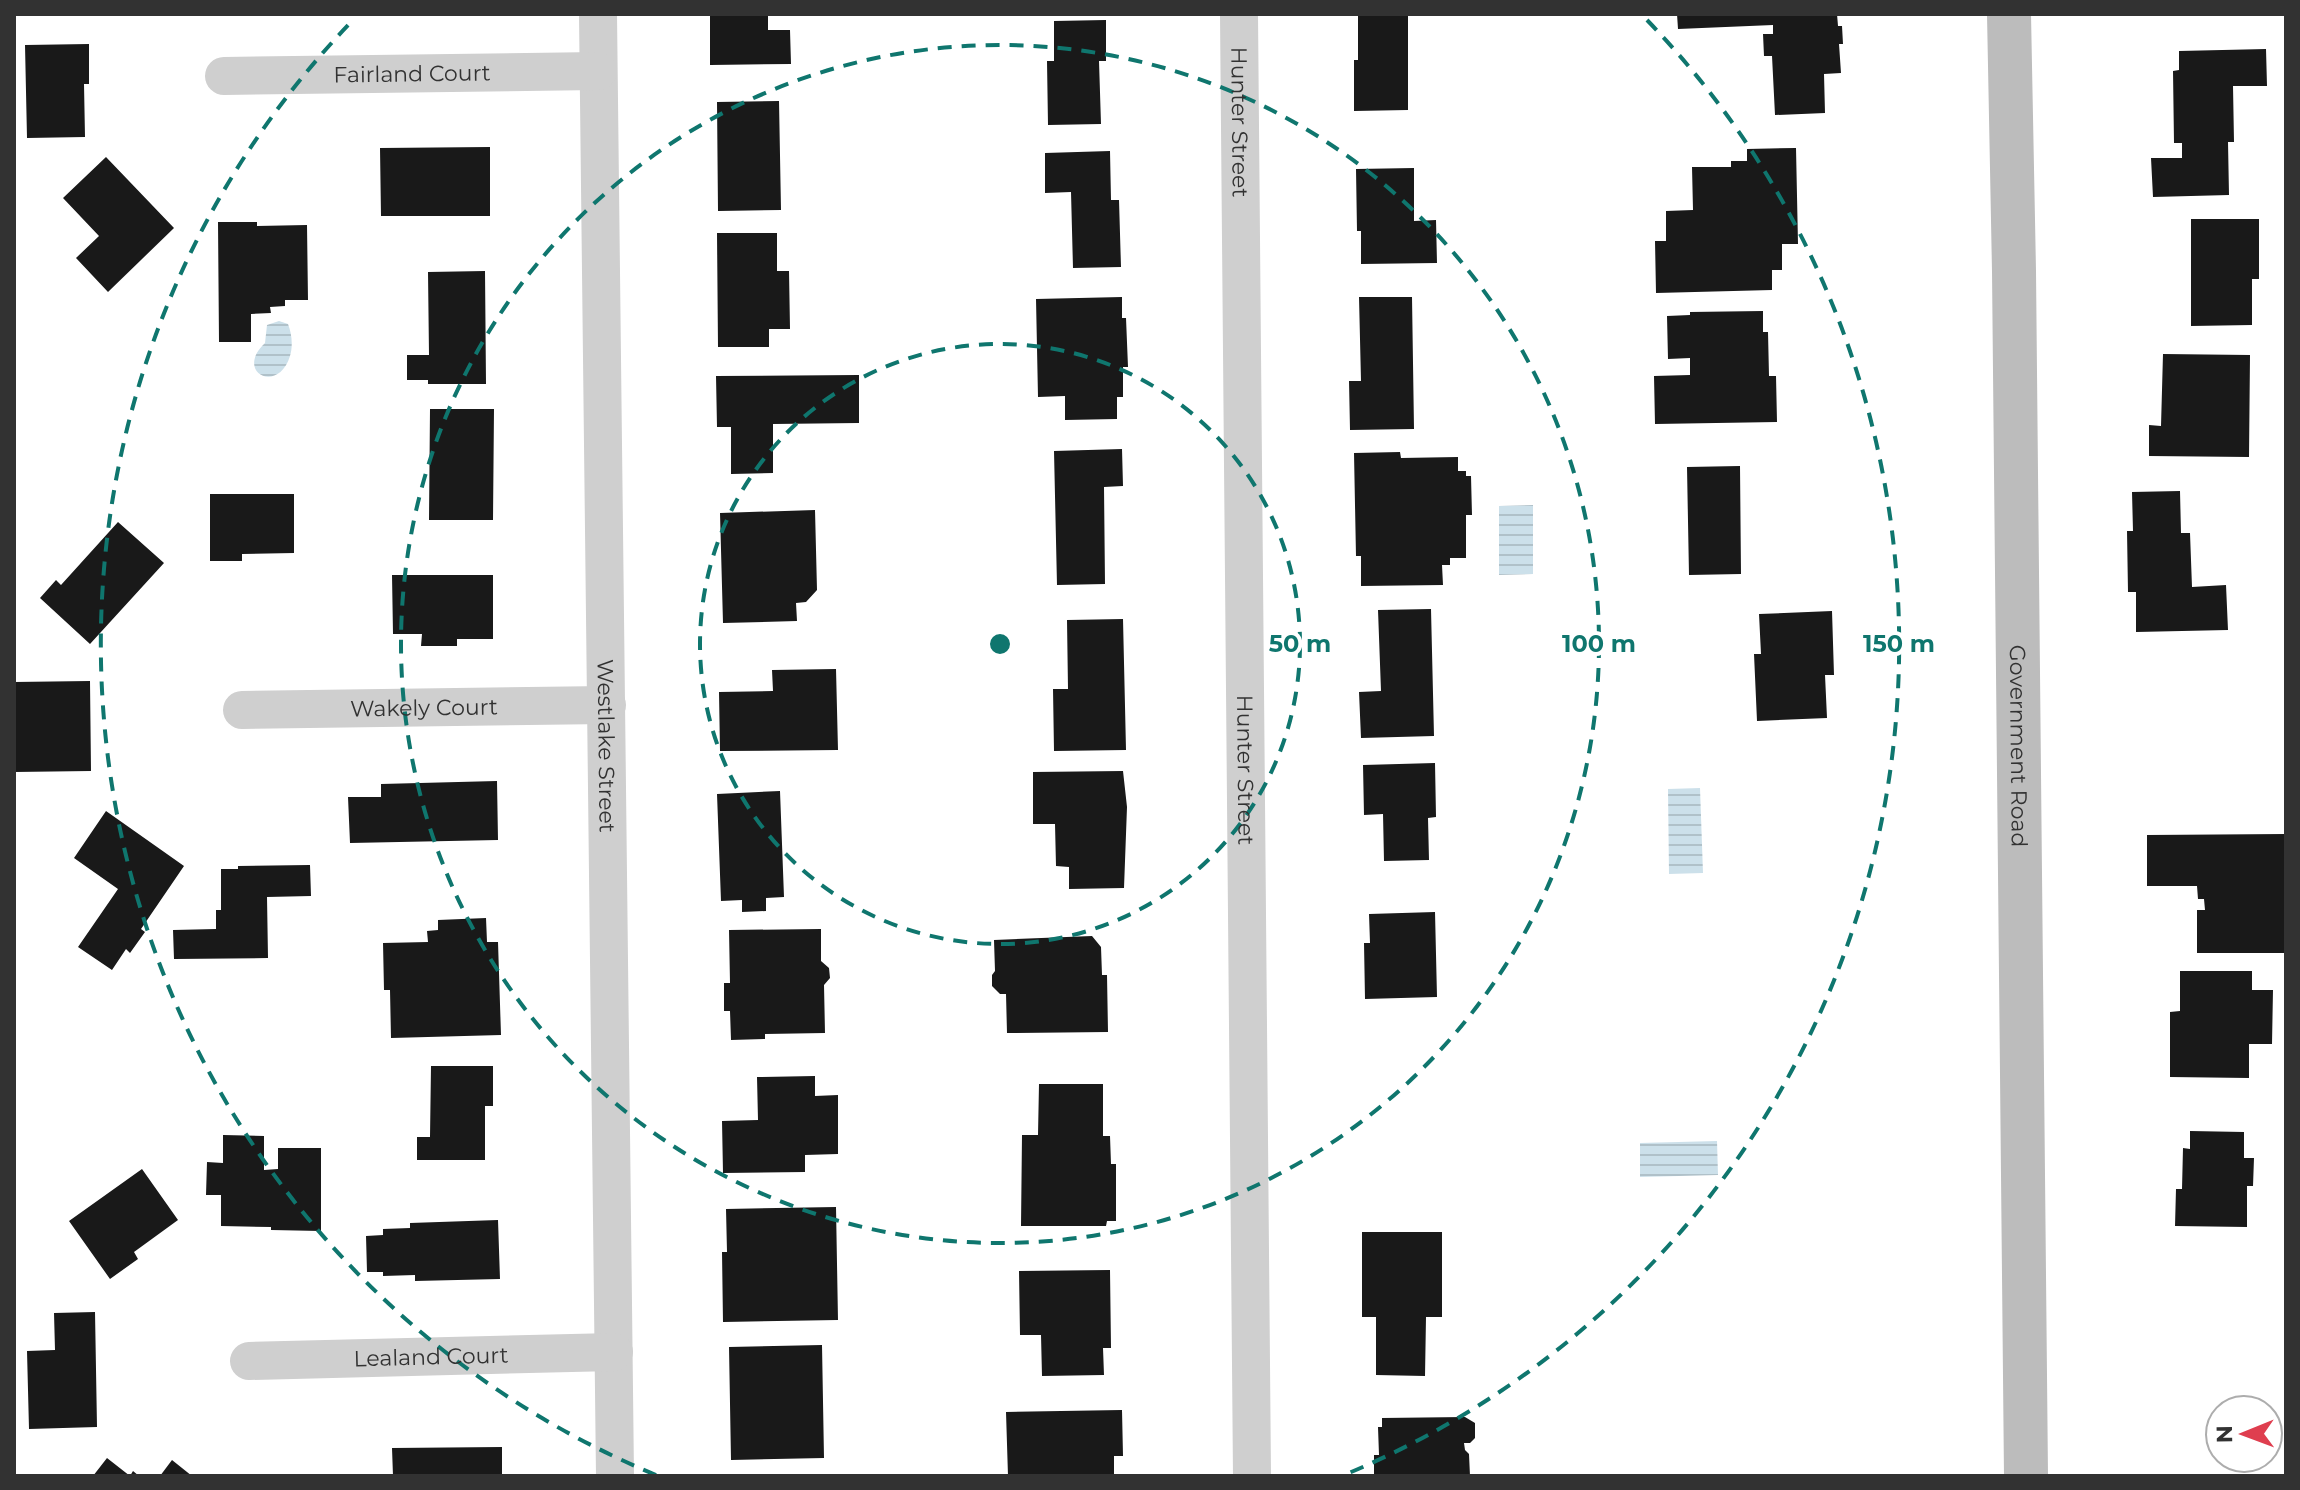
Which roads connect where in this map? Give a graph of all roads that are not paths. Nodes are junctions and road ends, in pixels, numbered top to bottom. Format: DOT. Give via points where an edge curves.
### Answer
graph roads {
  1 [pos="598,14"];
  2 [pos="1239,14"];
  3 [pos="2009,14"];
  4 [pos="598,71"];
  5 [pos="224,76"];
  6 [pos="607,705"];
  7 [pos="242,710"];
  8 [pos="614,1352"];
  9 [pos="249,1361"];
  10 [pos="615,1476"];
  11 [pos="1252,1476"];
  12 [pos="2026,1476"];
  1 -- 4 [label="street, Westlake Street"];
  2 -- 11 [label="street, Hunter Street"];
  3 -- 12 [label="street, Government Road"];
  4 -- 5 [label="street, Fairland Court"];
  4 -- 6 [label="street, Westlake Street"];
  6 -- 7 [label="street, Wakely Court"];
  6 -- 8 [label="street, Westlake Street"];
  8 -- 9 [label="street, Lealand Court"];
  8 -- 10 [label="street, Westlake Street"];
}
